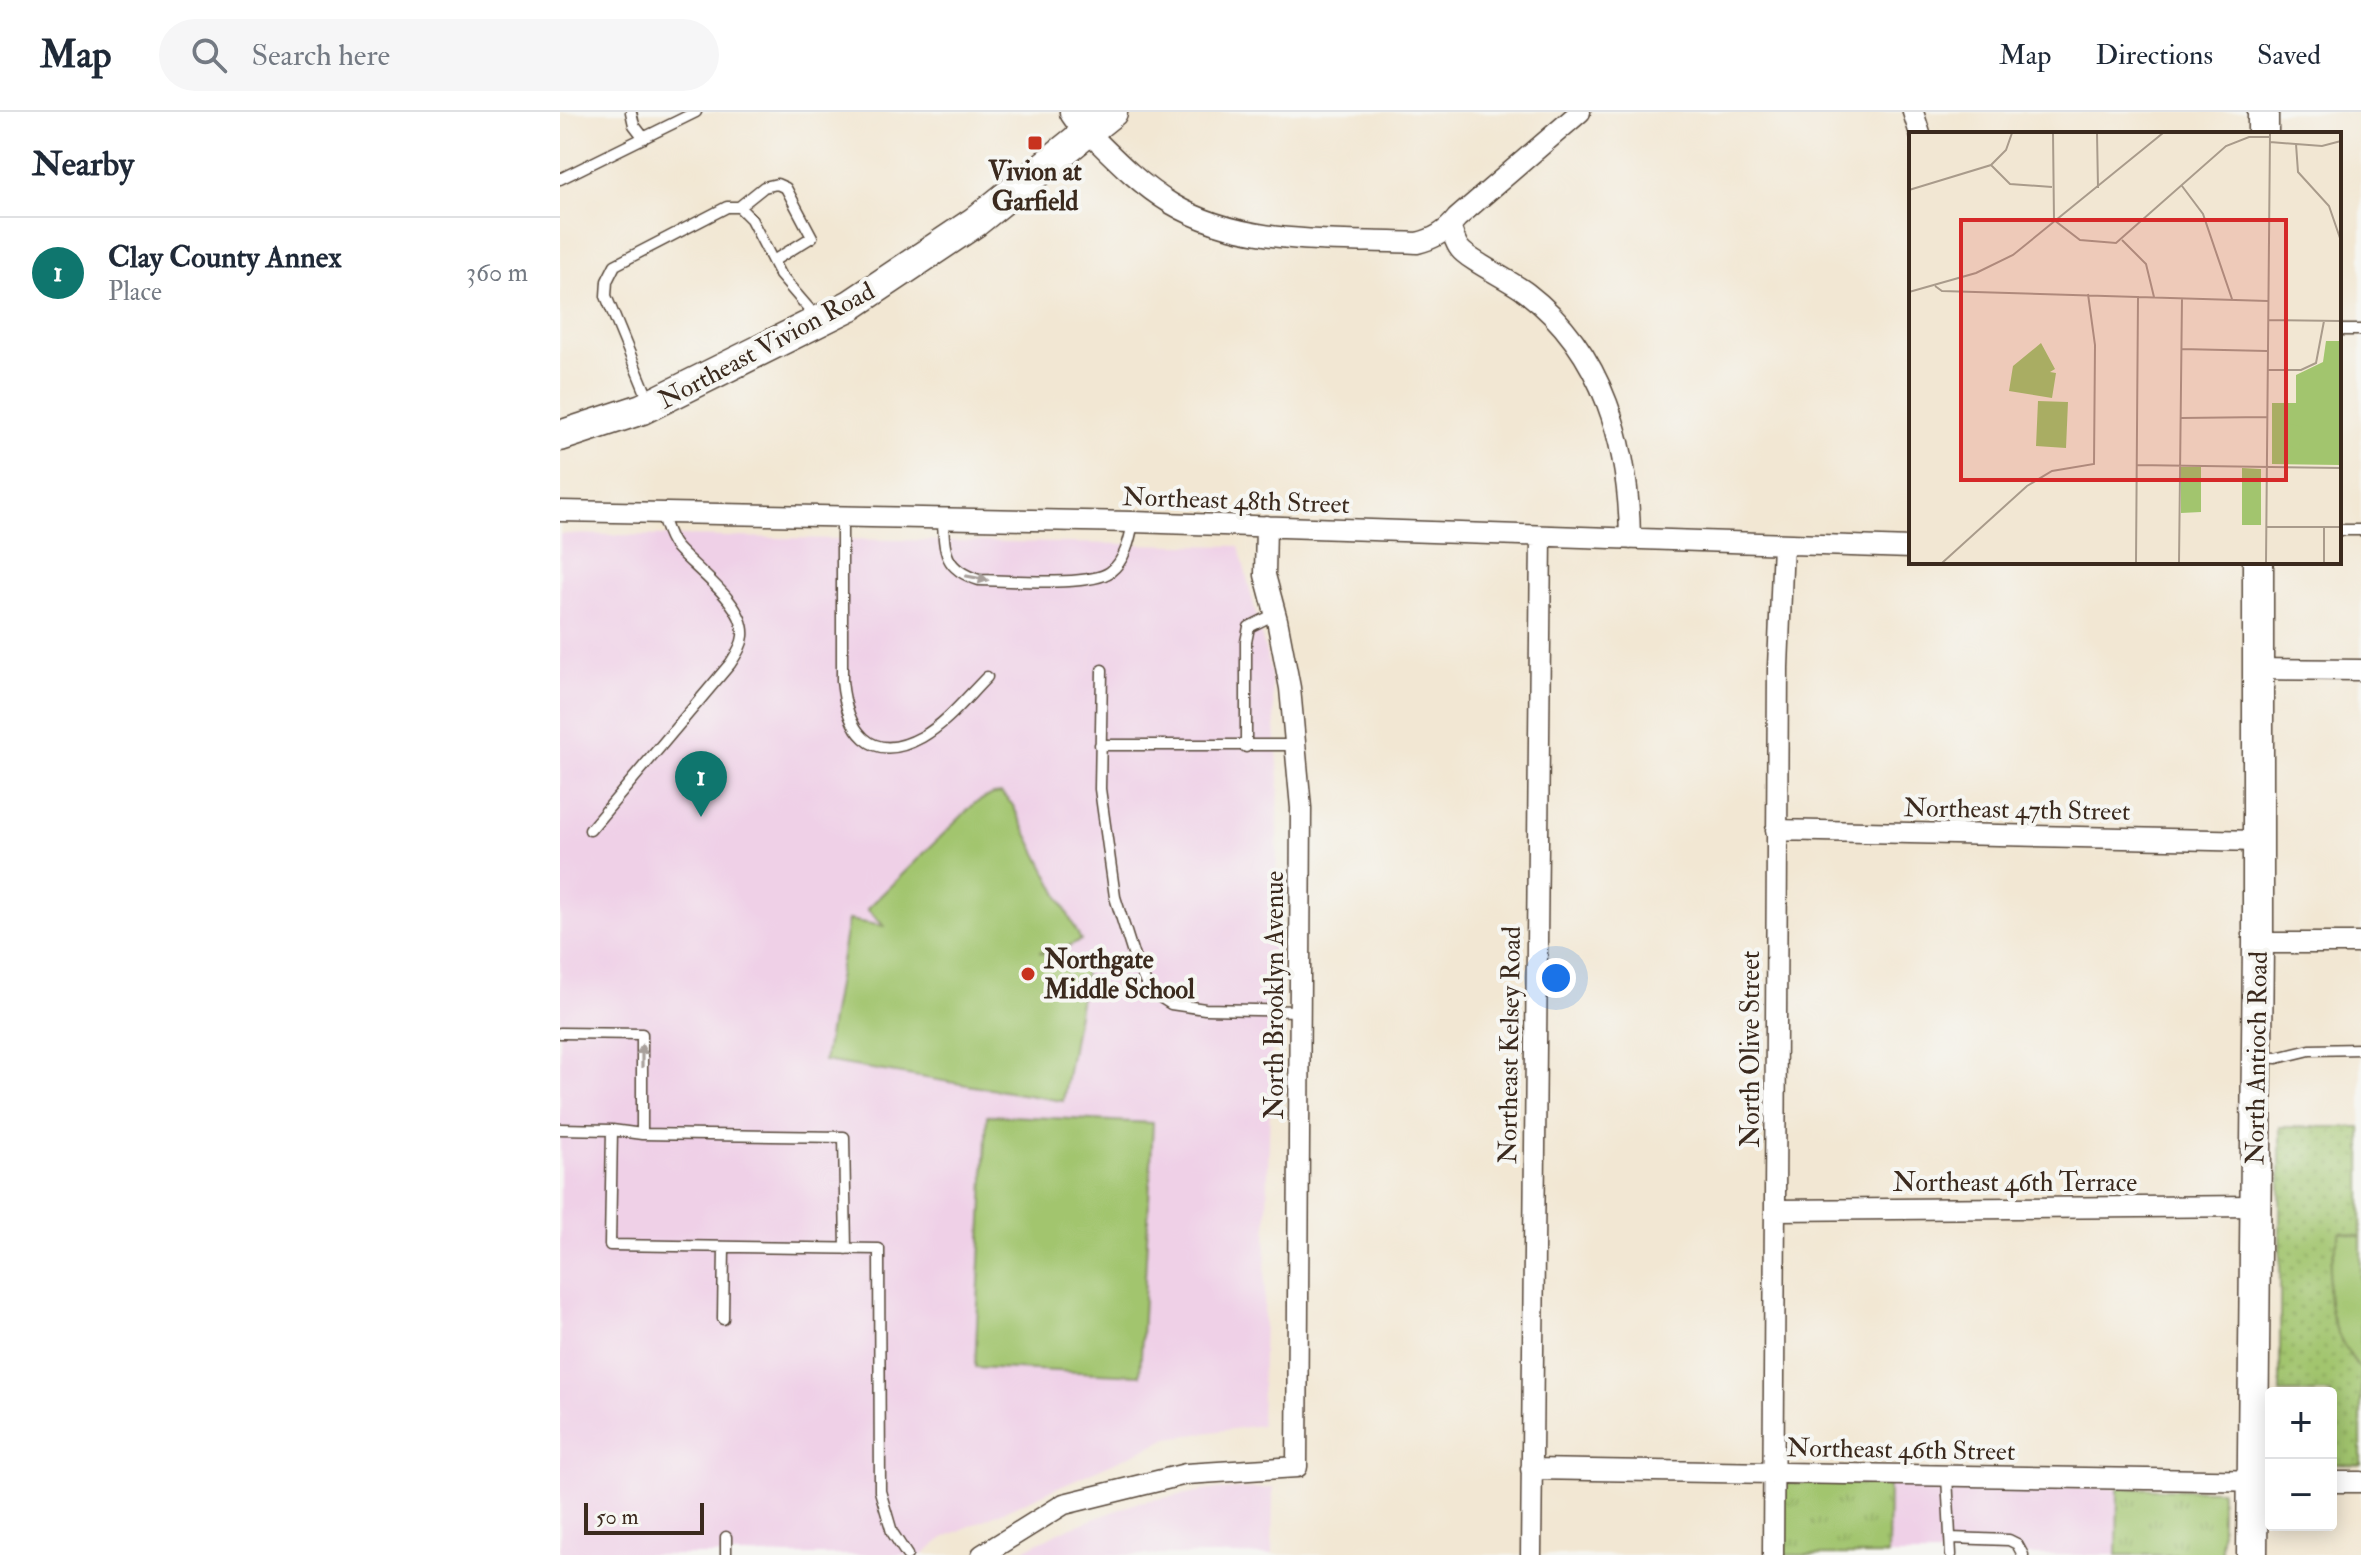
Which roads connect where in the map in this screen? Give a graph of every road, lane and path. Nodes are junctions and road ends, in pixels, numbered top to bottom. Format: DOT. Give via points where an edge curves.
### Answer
graph roads {
  1 [pos="631,112"];
  2 [pos="1112,112"];
  3 [pos="1580,112"];
  4 [pos="1913,112"];
  5 [pos="689,113"];
  6 [pos="1081,122"];
  7 [pos="1919,132"];
  8 [pos="644,138"];
  9 [pos="560,179"];
  10 [pos="739,207"];
  11 [pos="1450,227"];
  12 [pos="773,261"];
  13 [pos="820,321"];
  14 [pos="650,405"];
  15 [pos="560,436"];
  16 [pos="560,511"];
  17 [pos="661,513"];
  18 [pos="842,517"];
  19 [pos="943,518"];
  20 [pos="1133,522"];
  21 [pos="1266,526"];
  22 [pos="1541,536"];
  23 [pos="1630,539"];
  24 [pos="1783,544"];
  25 [pos="1909,548"];
  26 [pos="2258,564"];
  27 [pos="1275,614"];
  28 [pos="2258,669"];
  29 [pos="1102,670"];
  30 [pos="2361,670"];
  31 [pos="987,677"];
  32 [pos="1100,745"];
  33 [pos="1297,745"];
  34 [pos="1246,747"];
  35 [pos="590,830"];
  36 [pos="1776,830"];
  37 [pos="2257,841"];
  38 [pos="2258,943"];
  39 [pos="2361,943"];
  40 [pos="1300,1011"];
  41 [pos="560,1033"];
  42 [pos="2361,1049"];
  43 [pos="2257,1057"];
  44 [pos="560,1129"];
  45 [pos="612,1130"];
  46 [pos="642,1134"];
  47 [pos="2255,1206"];
  48 [pos="1776,1210"];
  49 [pos="724,1247"];
  50 [pos="846,1249"];
  51 [pos="723,1319"];
  52 [pos="1531,1469"];
  53 [pos="1774,1473"];
  54 [pos="1947,1476"];
  55 [pos="2262,1481"];
  56 [pos="2337,1482"];
  57 [pos="2361,1482"];
  58 [pos="726,1537"];
  59 [pos="1950,1538"];
  60 [pos="726,1555"];
  61 [pos="907,1555"];
  62 [pos="982,1555"];
  63 [pos="1531,1555"];
  64 [pos="1773,1555"];
  65 [pos="1951,1555"];
  66 [pos="2023,1555"];
  67 [pos="2252,1555"];
  1 -- 8 [label="lane"];
  2 -- 6 [label="main road, Northeast Vivion Road"];
  3 -- 11 [label="street"];
  4 -- 7 [label="street"];
  5 -- 8 [label="lane"];
  6 -- 11 [label="street" via="1122,166 1172,204 1241,231 1417,243"];
  6 -- 13 [label="main road, Northeast Vivion Road" via="975,222"];
  8 -- 9 [label="lane"];
  10 -- 12 [label="lane"];
  10 -- 12 [label="lane" via="764,187 786,188 812,237"];
  10 -- 14 [label="lane" via="727,207 615,265 607,281 606,296"];
  11 -- 23 [label="street" via="1460,250 1528,293 1586,356 1618,433 1626,468"];
  12 -- 13 [label="lane"];
  13 -- 14 [label="main road, Northeast Vivion Road"];
  14 -- 15 [label="main road, Northeast Vivion Road"];
  16 -- 17 [label="street, Northeast 48th Street"];
  17 -- 18 [label="street, Northeast 48th Street"];
  17 -- 35 [label="lane" via="674,546 739,615 740,649"];
  18 -- 19 [label="street, Northeast 48th Street"];
  18 -- 31 [label="lane" via="844,707 859,734 889,747 923,736"];
  19 -- 20 [label="street, Northeast 48th Street"];
  19 -- 20 [label="lane, one-way" via="951,565 979,580 1092,580 1111,572 1121,559"];
  20 -- 21 [label="street, Northeast 48th Street"];
  21 -- 22 [label="street, Northeast 48th Street"];
  21 -- 27 [label="street, North Brooklyn Avenue" via="1265,575"];
  22 -- 23 [label="street, Northeast 48th Street"];
  22 -- 52 [label="street, Northeast Kelsey Road"];
  23 -- 24 [label="street, Northeast 48th Street"];
  24 -- 25 [label="street, Northeast 48th Street"];
  24 -- 36 [label="street, North Olive Street"];
  26 -- 28 [label="main road, North Antioch Road"];
  27 -- 33 [label="street, North Brooklyn Avenue"];
  27 -- 34 [label="lane" via="1249,627"];
  28 -- 30 [label="street"];
  28 -- 37 [label="main road, North Antioch Road"];
  29 -- 32 [label="lane"];
  32 -- 34 [label="lane"];
  32 -- 40 [label="lane" via="1100,789 1115,897 1149,990 1171,1004 1205,1009"];
  33 -- 34 [label="lane"];
  33 -- 40 [label="street, North Brooklyn Avenue"];
  36 -- 37 [label="street, Northeast 47th Street"];
  36 -- 48 [label="street, North Olive Street"];
  37 -- 38 [label="main road, North Antioch Road"];
  38 -- 39 [label="street"];
  38 -- 43 [label="main road, North Antioch Road"];
  40 -- 62 [label="street, North Brooklyn Avenue" via="1297,1467 1186,1474 1064,1504"];
  46 -- 41 [label="lane, one-way" via="642,1034"];
  42 -- 43 [label="lane"];
  43 -- 47 [label="main road, North Antioch Road"];
  44 -- 45 [label="lane"];
  45 -- 46 [label="lane"];
  45 -- 49 [label="lane" via="610,1245"];
  46 -- 50 [label="lane" via="844,1137"];
  47 -- 48 [label="street, Northeast 46th Terrace"];
  47 -- 55 [label="main road, North Antioch Road"];
  48 -- 53 [label="street, North Olive Street"];
  49 -- 50 [label="lane"];
  49 -- 51 [label="lane"];
  50 -- 61 [label="lane" via="879,1249 880,1491 892,1532"];
  52 -- 53 [label="street, Northeast 46th Street"];
  52 -- 63 [label="street, Northeast Kelsey Road"];
  53 -- 54 [label="street, Northeast 46th Street"];
  53 -- 64 [label="street, North Olive Street"];
  54 -- 55 [label="street, Northeast 46th Street"];
  54 -- 59 [label="lane"];
  55 -- 67 [label="main road, North Antioch Road"];
  56 -- 57 [label="street"];
  58 -- 60 [label="lane"];
  59 -- 65 [label="lane"];
  59 -- 66 [label="lane" via="2009,1540"];
}
